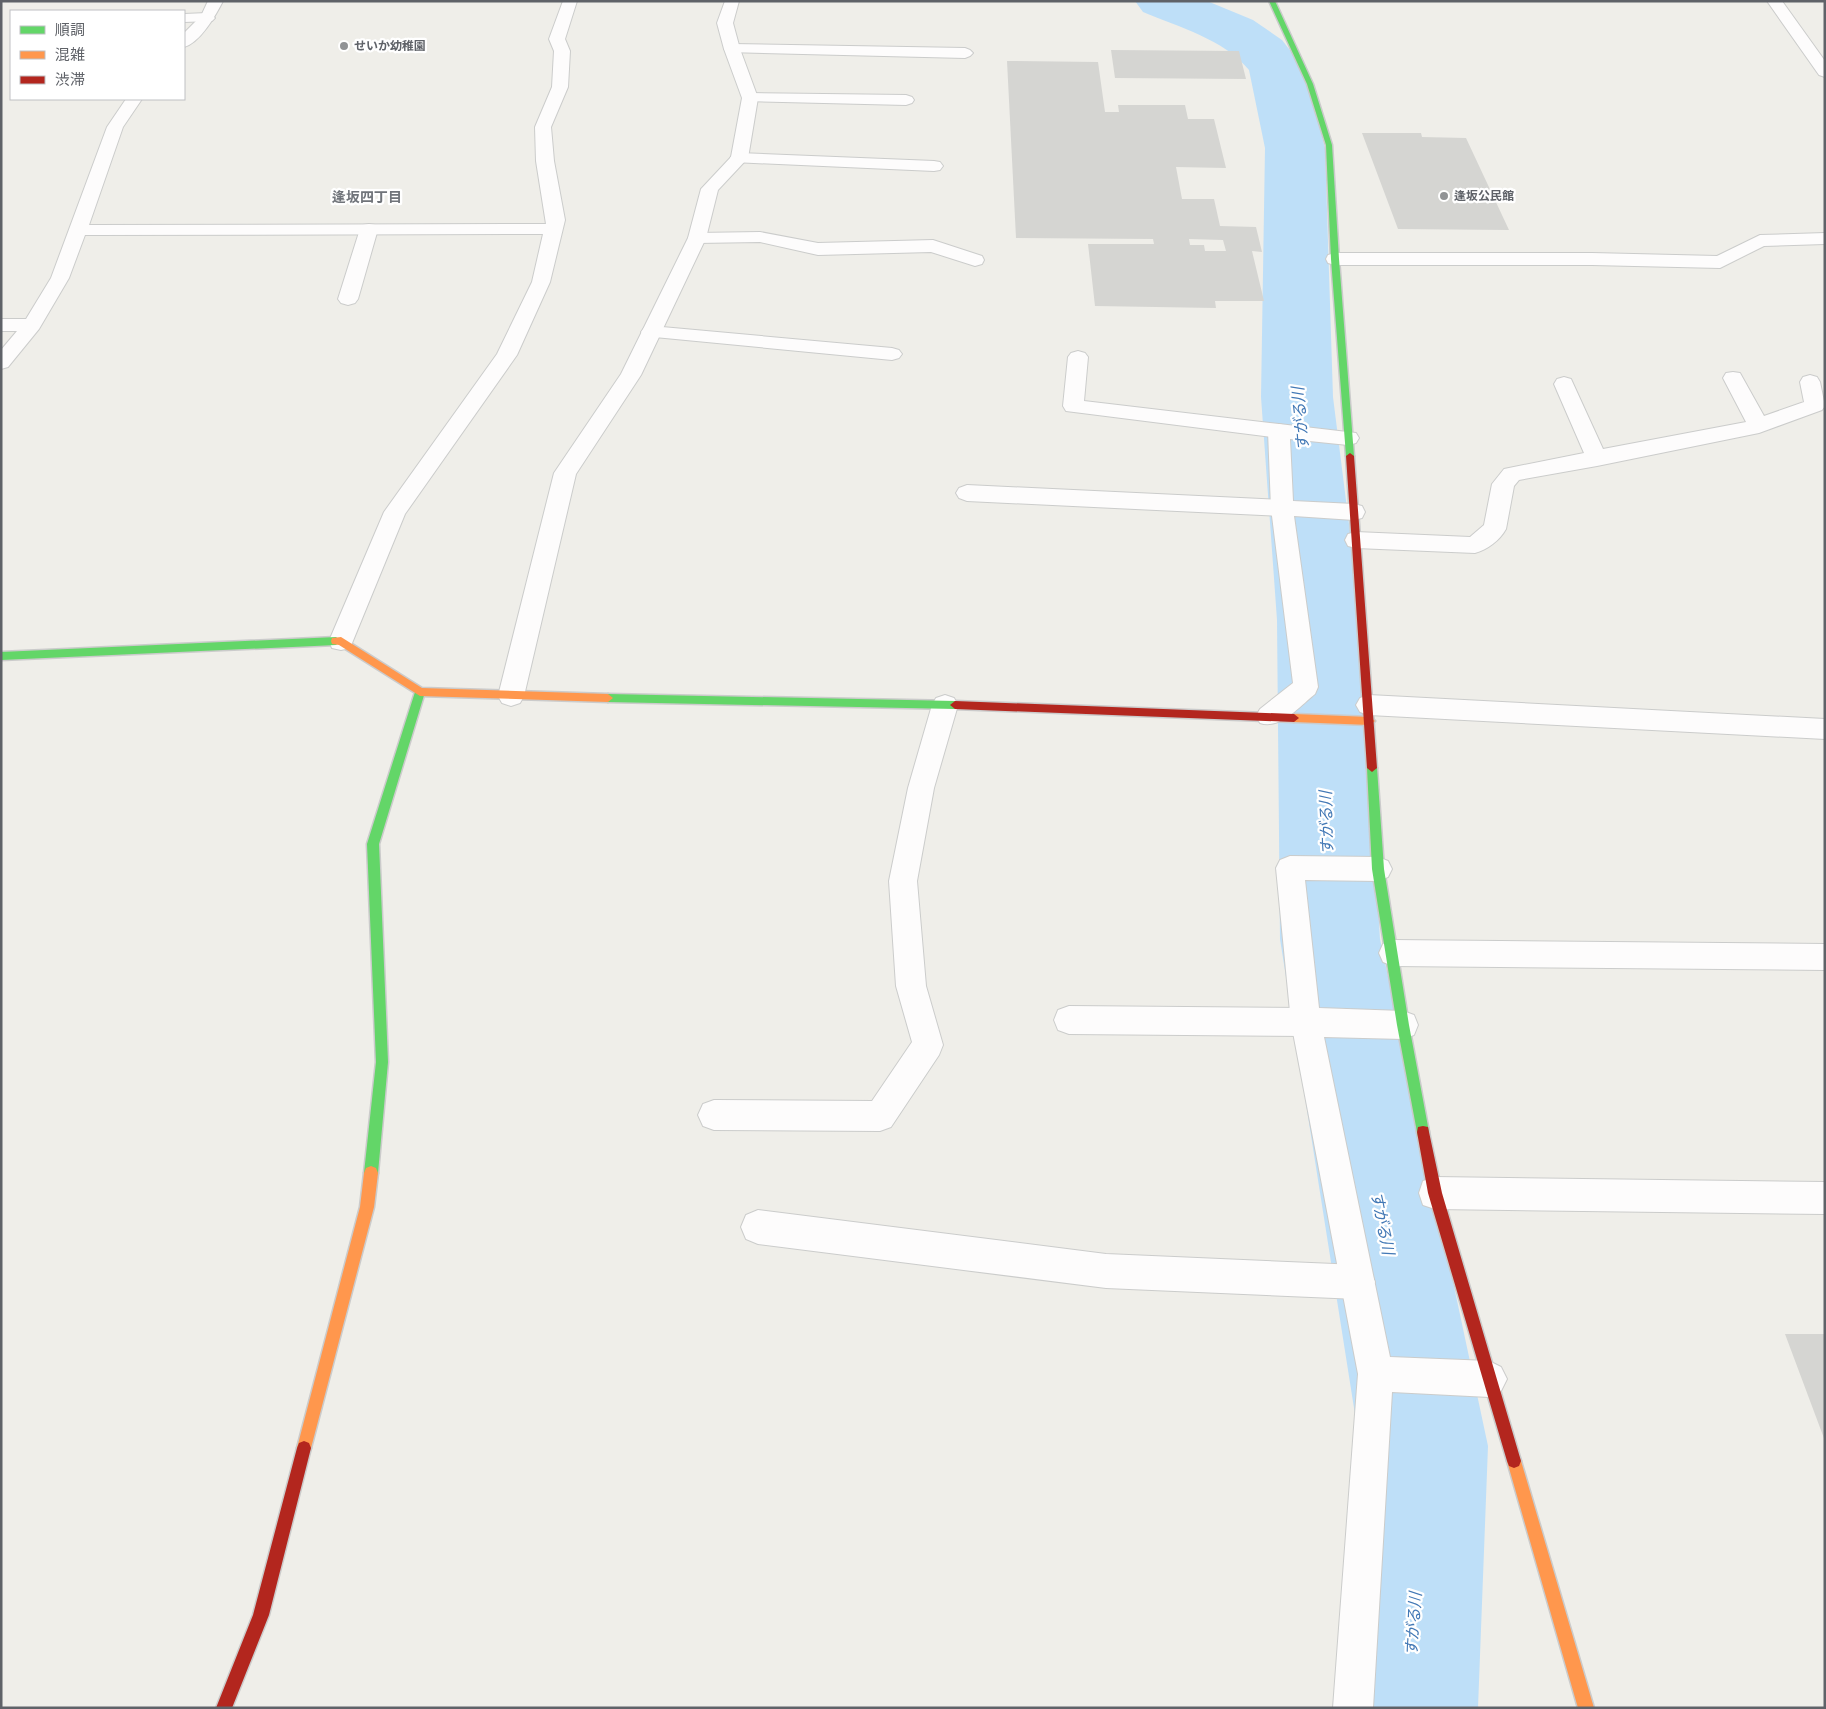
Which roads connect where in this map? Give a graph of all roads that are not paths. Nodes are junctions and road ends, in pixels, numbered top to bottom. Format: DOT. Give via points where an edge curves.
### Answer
graph roads {
  1 [pos="216,1"];
  2 [pos="570,1"];
  3 [pos="732,1"];
  4 [pos="1272,1"];
  5 [pos="1774,1"];
  6 [pos="185,18"];
  7 [pos="208,18"];
  8 [pos="185,41"];
  9 [pos="732,49"];
  10 [pos="965,53"];
  11 [pos="1825,72"];
  12 [pos="750,98"];
  13 [pos="133,100"];
  14 [pos="906,100"];
  15 [pos="739,158"];
  16 [pos="934,166"];
  17 [pos="554,229"];
  18 [pos="77,230"];
  19 [pos="369,230"];
  20 [pos="697,238"];
  21 [pos="1825,238"];
  22 [pos="1335,259"];
  23 [pos="975,260"];
  24 [pos="348,299"];
  25 [pos="1,325"];
  26 [pos="32,325"];
  27 [pos="651,332"];
  28 [pos="892,354"];
  29 [pos="1078,356"];
  30 [pos="1,364"];
  31 [pos="1733,378"];
  32 [pos="1810,382"];
  33 [pos="1564,384"];
  34 [pos="1759,426"];
  35 [pos="1282,432"];
  36 [pos="1348,438"];
  37 [pos="1597,459"];
  38 [pos="967,493"];
  39 [pos="1290,509"];
  40 [pos="1354,512"];
  41 [pos="1356,540"];
  42 [pos="341,641"];
  43 [pos="1,656"];
  44 [pos="420,692"];
  45 [pos="511,696"];
  46 [pos="944,705"];
  47 [pos="1370,713"];
  48 [pos="1269,716"];
  49 [pos="1825,729"];
  50 [pos="1366,869"];
  51 [pos="1393,952"];
  52 [pos="1825,957"];
  53 [pos="1069,1020"];
  54 [pos="1312,1022"];
  55 [pos="1403,1025"];
  56 [pos="714,1116"];
  57 [pos="1435,1193"];
  58 [pos="1825,1198"];
  59 [pos="758,1226"];
  60 [pos="1358,1282"];
  61 [pos="1384,1375"];
  62 [pos="1489,1379"];
  63 [pos="224,1708"];
  64 [pos="1353,1708"];
  65 [pos="1586,1708"];
  1 -- 7 [label="street"];
  2 -- 17 [label="street" via="557,39 562,51 560,87 543,127 556,220"];
  3 -- 9 [label="street" via="725,23"];
  4 -- 22 [label="street" via="1310,84 1329,145"];
  5 -- 11 [label="street"];
  6 -- 7 [label="street"];
  7 -- 8 [label="street"];
  9 -- 10 [label="street"];
  9 -- 12 [label="street"];
  12 -- 14 [label="street"];
  12 -- 15 [label="street"];
  13 -- 18 [label="street" via="115,127"];
  15 -- 16 [label="street"];
  15 -- 20 [label="street" via="710,189"];
  17 -- 19 [label="street"];
  17 -- 42 [label="street" via="541,282 507,355 394,512"];
  18 -- 19 [label="street"];
  18 -- 26 [label="street" via="60,278"];
  19 -- 24 [label="street"];
  20 -- 23 [label="street" via="760,237 818,249 933,246"];
  20 -- 27 [label="street"];
  21 -- 22 [label="street" via="1760,241 1720,262 1592,258"];
  22 -- 36 [label="street"];
  25 -- 26 [label="street"];
  26 -- 30 [label="street"];
  27 -- 28 [label="street"];
  27 -- 45 [label="street" via="631,375 565,474"];
  29 -- 35 [label="street" via="1073,406"];
  31 -- 34 [label="street"];
  32 -- 34 [label="street" via="1815,405"];
  33 -- 37 [label="street"];
  34 -- 37 [label="street"];
  35 -- 36 [label="street"];
  35 -- 39 [label="street"];
  36 -- 40 [label="street"];
  37 -- 41 [label="street" via="1512,474 1503,484 1495,529 1475,545"];
  38 -- 39 [label="street"];
  39 -- 40 [label="street"];
  39 -- 48 [label="street" via="1306,687"];
  40 -- 41 [label="street"];
  41 -- 47 [label="street"];
  42 -- 43 [label="street"];
  42 -- 44 [label="street"];
  44 -- 45 [label="street"];
  44 -- 63 [label="street" via="373,844 382,1062 368,1207 261,1616"];
  45 -- 46 [label="street"];
  46 -- 48 [label="street"];
  46 -- 56 [label="street" via="921,788 903,881 911,986 928,1045 880,1116"];
  47 -- 48 [label="street" via="1338,719"];
  47 -- 49 [label="street"];
  47 -- 50 [label="street"];
  50 -- 51 [label="street"];
  50 -- 54 [label="street" via="1290,868"];
  51 -- 52 [label="street"];
  51 -- 55 [label="street"];
  53 -- 54 [label="street"];
  54 -- 55 [label="street"];
  54 -- 60 [label="street"];
  55 -- 57 [label="street"];
  57 -- 58 [label="street"];
  57 -- 62 [label="street"];
  59 -- 60 [label="street" via="1106,1271"];
  60 -- 61 [label="street"];
  61 -- 62 [label="street"];
  61 -- 64 [label="street"];
  62 -- 65 [label="street"];
}
